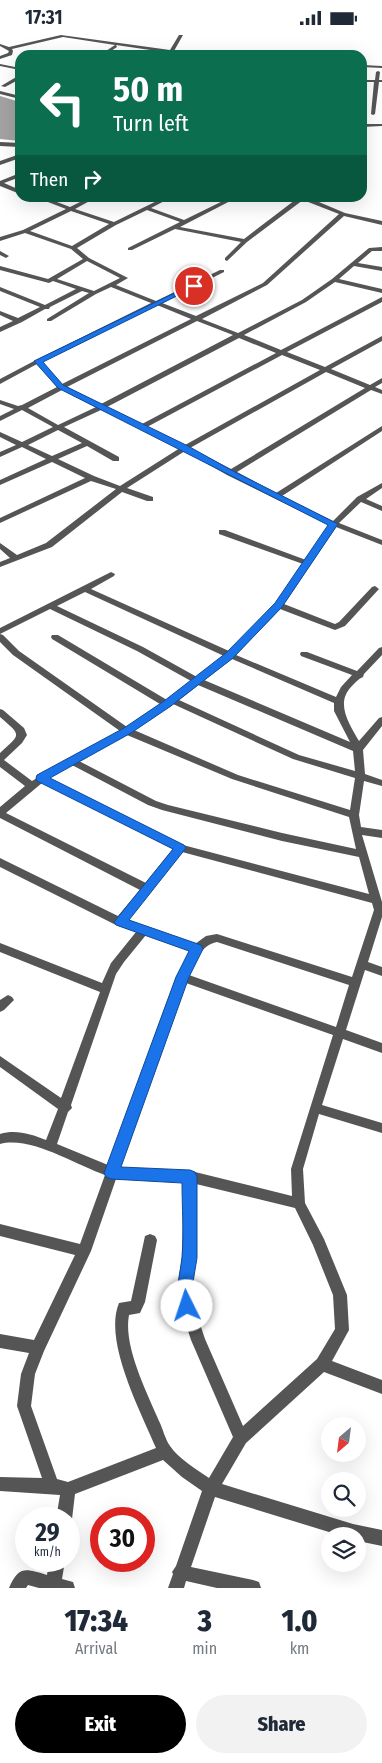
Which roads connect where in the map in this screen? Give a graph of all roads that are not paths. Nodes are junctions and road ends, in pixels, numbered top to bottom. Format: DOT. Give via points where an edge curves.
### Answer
graph roads {
  1 [pos="181,35"];
  2 [pos="0,45"];
  3 [pos="115,46"];
  4 [pos="9,48"];
  5 [pos="109,50"];
  6 [pos="148,50"];
  7 [pos="174,50"];
  8 [pos="0,58"];
  9 [pos="0,65"];
  10 [pos="15,65"];
  11 [pos="367,66"];
  12 [pos="8,67"];
  13 [pos="382,67"];
  14 [pos="15,68"];
  15 [pos="0,69"];
  16 [pos="378,72"];
  17 [pos="15,80"];
  18 [pos="379,81"];
  19 [pos="3,86"];
  20 [pos="0,92"];
  21 [pos="15,96"];
  22 [pos="373,114"];
  23 [pos="367,126"];
  24 [pos="382,126"];
  25 [pos="0,143"];
  26 [pos="15,144"];
  27 [pos="15,158"];
  28 [pos="0,163"];
  29 [pos="15,177"];
  30 [pos="0,183"];
  31 [pos="15,189"];
  32 [pos="50,202"];
  33 [pos="85,202"];
  34 [pos="161,202"];
  35 [pos="226,202"];
  36 [pos="296,202"];
  37 [pos="312,202"];
  38 [pos="148,209"];
  39 [pos="70,210"];
  40 [pos="343,214"];
  41 [pos="184,222"];
  42 [pos="382,223"];
  43 [pos="114,225"];
  44 [pos="174,227"];
  45 [pos="25,231"];
  46 [pos="0,239"];
  47 [pos="245,241"];
  48 [pos="73,248"];
  49 [pos="130,249"];
  50 [pos="382,249"];
  51 [pos="87,259"];
  52 [pos="227,259"];
  53 [pos="353,264"];
  54 [pos="0,268"];
  55 [pos="382,269"];
  56 [pos="222,271"];
  57 [pos="52,279"];
  58 [pos="334,280"];
  59 [pos="111,285"];
  60 [pos="0,289"];
  61 [pos="81,289"];
  62 [pos="382,291"];
  63 [pos="94,293"];
  64 [pos="382,299"];
  65 [pos="157,304"];
  66 [pos="47,308"];
  67 [pos="0,313"];
  68 [pos="196,318"];
  69 [pos="49,320"];
  70 [pos="20,321"];
  71 [pos="0,330"];
  72 [pos="236,336"];
  73 [pos="382,338"];
  74 [pos="280,353"];
  75 [pos="38,361"];
  76 [pos="324,370"];
  77 [pos="0,371"];
  78 [pos="11,376"];
  79 [pos="382,380"];
  80 [pos="0,382"];
  81 [pos="61,387"];
  82 [pos="369,387"];
  83 [pos="382,393"];
  84 [pos="0,402"];
  85 [pos="101,407"];
  86 [pos="19,408"];
  87 [pos="0,419"];
  88 [pos="59,427"];
  89 [pos="141,427"];
  90 [pos="382,428"];
  91 [pos="0,434"];
  92 [pos="88,443"];
  93 [pos="22,445"];
  94 [pos="185,448"];
  95 [pos="0,455"];
  96 [pos="116,459"];
  97 [pos="52,460"];
  98 [pos="230,473"];
  99 [pos="91,478"];
  100 [pos="0,483"];
  101 [pos="382,485"];
  102 [pos="120,490"];
  103 [pos="276,496"];
  104 [pos="150,499"];
  105 [pos="360,499"];
  106 [pos="382,509"];
  107 [pos="0,521"];
  108 [pos="334,524"];
  109 [pos="222,533"];
  110 [pos="382,543"];
  111 [pos="0,545"];
  112 [pos="15,558"];
  113 [pos="307,563"];
  114 [pos="0,565"];
  115 [pos="111,574"];
  116 [pos="85,589"];
  117 [pos="374,589"];
  118 [pos="279,605"];
  119 [pos="50,606"];
  120 [pos="0,631"];
  121 [pos="0,637"];
  122 [pos="55,637"];
  123 [pos="382,651"];
  124 [pos="304,654"];
  125 [pos="230,656"];
  126 [pos="360,675"];
  127 [pos="197,681"];
  128 [pos="339,701"];
  129 [pos="170,702"];
  130 [pos="0,712"];
  131 [pos="382,720"];
  132 [pos="127,731"];
  133 [pos="358,749"];
  134 [pos="0,761"];
  135 [pos="71,761"];
  136 [pos="360,777"];
  137 [pos="41,778"];
  138 [pos="382,783"];
  139 [pos="31,785"];
  140 [pos="0,813"];
  141 [pos="354,815"];
  142 [pos="356,830"];
  143 [pos="382,834"];
  144 [pos="180,848"];
  145 [pos="362,854"];
  146 [pos="0,862"];
  147 [pos="146,888"];
  148 [pos="379,907"];
  149 [pos="120,922"];
  150 [pos="143,931"];
  151 [pos="0,947"];
  152 [pos="197,949"];
  153 [pos="363,965"];
  154 [pos="382,972"];
  155 [pos="182,977"];
  156 [pos="356,983"];
  157 [pos="106,990"];
  158 [pos="340,1032"];
  159 [pos="382,1048"];
  160 [pos="0,1061"];
  161 [pos="66,1107"];
  162 [pos="315,1108"];
  163 [pos="382,1128"];
  164 [pos="0,1139"];
  165 [pos="50,1147"];
  166 [pos="111,1173"];
  167 [pos="190,1177"];
  168 [pos="299,1203"];
  169 [pos="0,1230"];
  170 [pos="150,1240"];
  171 [pos="84,1251"];
  172 [pos="0,1341"];
  173 [pos="38,1348"];
  174 [pos="322,1364"];
  175 [pos="382,1387"];
  176 [pos="241,1438"];
  177 [pos="165,1451"];
  178 [pos="0,1484"];
  179 [pos="52,1486"];
  180 [pos="211,1487"];
  181 [pos="68,1489"];
  182 [pos="66,1507"];
  183 [pos="382,1538"];
  184 [pos="59,1572"];
  185 [pos="180,1572"];
  186 [pos="61,1585"];
  187 [pos="17,1588"];
  188 [pos="176,1588"];
  189 [pos="253,1588"];
  1 -- 7 [label="street"];
  2 -- 4 [label="street"];
  3 -- 5 [label="street"];
  4 -- 6 [label="street" via="63,36"];
  4 -- 8 [label="street" via="10,54"];
  9 -- 12 [label="street"];
  10 -- 12 [label="street"];
  11 -- 13 [label="street"];
  12 -- 14 [label="street"];
  12 -- 15 [label="street"];
  16 -- 18 [label="street"];
  17 -- 19 [label="street"];
  18 -- 22 [label="street"];
  20 -- 21 [label="street"];
  23 -- 24 [label="street"];
  25 -- 26 [label="street"];
  27 -- 28 [label="street"];
  29 -- 30 [label="street"];
  30 -- 31 [label="street"];
  32 -- 39 [label="street"];
  33 -- 39 [label="street"];
  34 -- 38 [label="street"];
  35 -- 41 [label="street"];
  36 -- 47 [label="street"];
  37 -- 40 [label="street"];
  38 -- 41 [label="street"];
  38 -- 43 [label="street"];
  39 -- 43 [label="street"];
  39 -- 45 [label="street"];
  40 -- 42 [label="street"];
  40 -- 68 [label="street" via="271,279"];
  41 -- 44 [label="street"];
  43 -- 48 [label="street"];
  44 -- 47 [label="street"];
  44 -- 49 [label="street"];
  45 -- 46 [label="street"];
  45 -- 48 [label="street"];
  47 -- 52 [label="street"];
  48 -- 51 [label="street"];
  50 -- 53 [label="street" via="371,249"];
  51 -- 57 [label="street"];
  51 -- 59 [label="street" via="124,278"];
  53 -- 55 [label="street"];
  53 -- 58 [label="street"];
  54 -- 57 [label="street" via="48,281"];
  56 -- 65 [label="street"];
  57 -- 61 [label="street"];
  58 -- 62 [label="street"];
  58 -- 72 [label="street" via="304,301"];
  59 -- 63 [label="street"];
  59 -- 65 [label="street"];
  60 -- 66 [label="street"];
  61 -- 63 [label="street"];
  61 -- 66 [label="street"];
  63 -- 69 [label="street"];
  64 -- 74 [label="street"];
  65 -- 68 [label="street"];
  65 -- 75 [label="street"];
  66 -- 70 [label="street"];
  67 -- 70 [label="street"];
  68 -- 72 [label="street"];
  68 -- 81 [label="street"];
  70 -- 71 [label="street"];
  72 -- 74 [label="street"];
  72 -- 85 [label="street"];
  73 -- 76 [label="street"];
  74 -- 76 [label="street"];
  74 -- 89 [label="street"];
  75 -- 78 [label="street"];
  75 -- 81 [label="street"];
  76 -- 82 [label="street"];
  76 -- 94 [label="street"];
  77 -- 78 [label="street"];
  78 -- 80 [label="street"];
  79 -- 82 [label="street"];
  81 -- 85 [label="street"];
  81 -- 86 [label="street"];
  82 -- 83 [label="street"];
  82 -- 98 [label="street"];
  84 -- 86 [label="street"];
  85 -- 88 [label="street"];
  85 -- 89 [label="street"];
  86 -- 87 [label="street"];
  86 -- 88 [label="street"];
  88 -- 92 [label="street"];
  88 -- 93 [label="street"];
  89 -- 94 [label="street"];
  90 -- 103 [label="street"];
  91 -- 93 [label="street"];
  92 -- 96 [label="street"];
  92 -- 97 [label="street"];
  93 -- 95 [label="street"];
  93 -- 97 [label="street"];
  94 -- 98 [label="street"];
  94 -- 102 [label="street"];
  97 -- 99 [label="street"];
  97 -- 100 [label="street"];
  98 -- 103 [label="street"];
  99 -- 102 [label="street"];
  99 -- 107 [label="street"];
  101 -- 105 [label="street"];
  102 -- 104 [label="street"];
  102 -- 112 [label="street" via="49,545"];
  103 -- 108 [label="street"];
  105 -- 106 [label="street"];
  105 -- 108 [label="street"];
  108 -- 110 [label="street"];
  108 -- 113 [label="street"];
  109 -- 113 [label="street"];
  111 -- 112 [label="street"];
  112 -- 114 [label="street"];
  113 -- 118 [label="street"];
  115 -- 116 [label="street"];
  116 -- 119 [label="street"];
  116 -- 125 [label="street"];
  117 -- 118 [label="street" via="342,624 334,627"];
  118 -- 125 [label="street"];
  119 -- 120 [label="street"];
  119 -- 127 [label="street" via="140,649"];
  121 -- 132 [label="street" via="16,653"];
  122 -- 129 [label="street"];
  123 -- 126 [label="street"];
  124 -- 126 [label="street"];
  125 -- 127 [label="street"];
  125 -- 128 [label="street"];
  126 -- 128 [label="street" via="344,689"];
  127 -- 129 [label="street"];
  127 -- 133 [label="street"];
  128 -- 133 [label="street" via="339,711"];
  129 -- 132 [label="street"];
  129 -- 136 [label="street" via="296,757"];
  130 -- 134 [label="street" via="21,730 22,735"];
  131 -- 133 [label="street"];
  132 -- 135 [label="street"];
  132 -- 141 [label="street" via="235,777"];
  133 -- 136 [label="street"];
  134 -- 139 [label="street"];
  135 -- 137 [label="street"];
  135 -- 145 [label="street" via="166,808"];
  136 -- 138 [label="street"];
  136 -- 141 [label="street"];
  137 -- 139 [label="street"];
  137 -- 144 [label="street"];
  139 -- 140 [label="street"];
  140 -- 147 [label="street"];
  141 -- 142 [label="street"];
  142 -- 143 [label="street"];
  142 -- 145 [label="street"];
  144 -- 147 [label="street"];
  144 -- 148 [label="street"];
  145 -- 148 [label="street"];
  146 -- 149 [label="street"];
  147 -- 149 [label="street"];
  148 -- 153 [label="street"];
  149 -- 150 [label="street"];
  150 -- 152 [label="street"];
  150 -- 157 [label="street" via="108,977"];
  151 -- 157 [label="street"];
  152 -- 155 [label="street"];
  152 -- 156 [label="street" via="206,939 217,938"];
  153 -- 154 [label="street"];
  153 -- 156 [label="street"];
  155 -- 158 [label="street"];
  155 -- 166 [label="street"];
  156 -- 158 [label="street"];
  157 -- 161 [label="street"];
  158 -- 159 [label="street"];
  158 -- 162 [label="street"];
  160 -- 161 [label="street"];
  161 -- 165 [label="street"];
  162 -- 163 [label="street"];
  162 -- 168 [label="street" via="297,1169"];
  164 -- 165 [label="street" via="6,1135 15,1136"];
  165 -- 166 [label="street"];
  166 -- 167 [label="street"];
  166 -- 171 [label="street"];
  167 -- 168 [label="street"];
  167 -- 176 [label="street" via="190,1258 185,1282 187,1306 198,1340"];
  168 -- 174 [label="street" via="340,1295 342,1330"];
  169 -- 171 [label="street"];
  170 -- 177 [label="street" via="138,1302 135,1308 124,1308 121,1315 126,1357"];
  171 -- 173 [label="street"];
  172 -- 173 [label="street"];
  173 -- 179 [label="street" via="28,1374 24,1406"];
  174 -- 175 [label="street"];
  174 -- 176 [label="street"];
  176 -- 180 [label="street"];
  177 -- 180 [label="street" via="187,1472"];
  177 -- 181 [label="street"];
  178 -- 179 [label="street"];
  179 -- 181 [label="street"];
  180 -- 183 [label="street" via="353,1532"];
  180 -- 185 [label="street"];
  181 -- 182 [label="street"];
  184 -- 186 [label="street"];
  185 -- 188 [label="street"];
  185 -- 189 [label="street"];
  186 -- 187 [label="street" via="28,1577 23,1578"];
}
